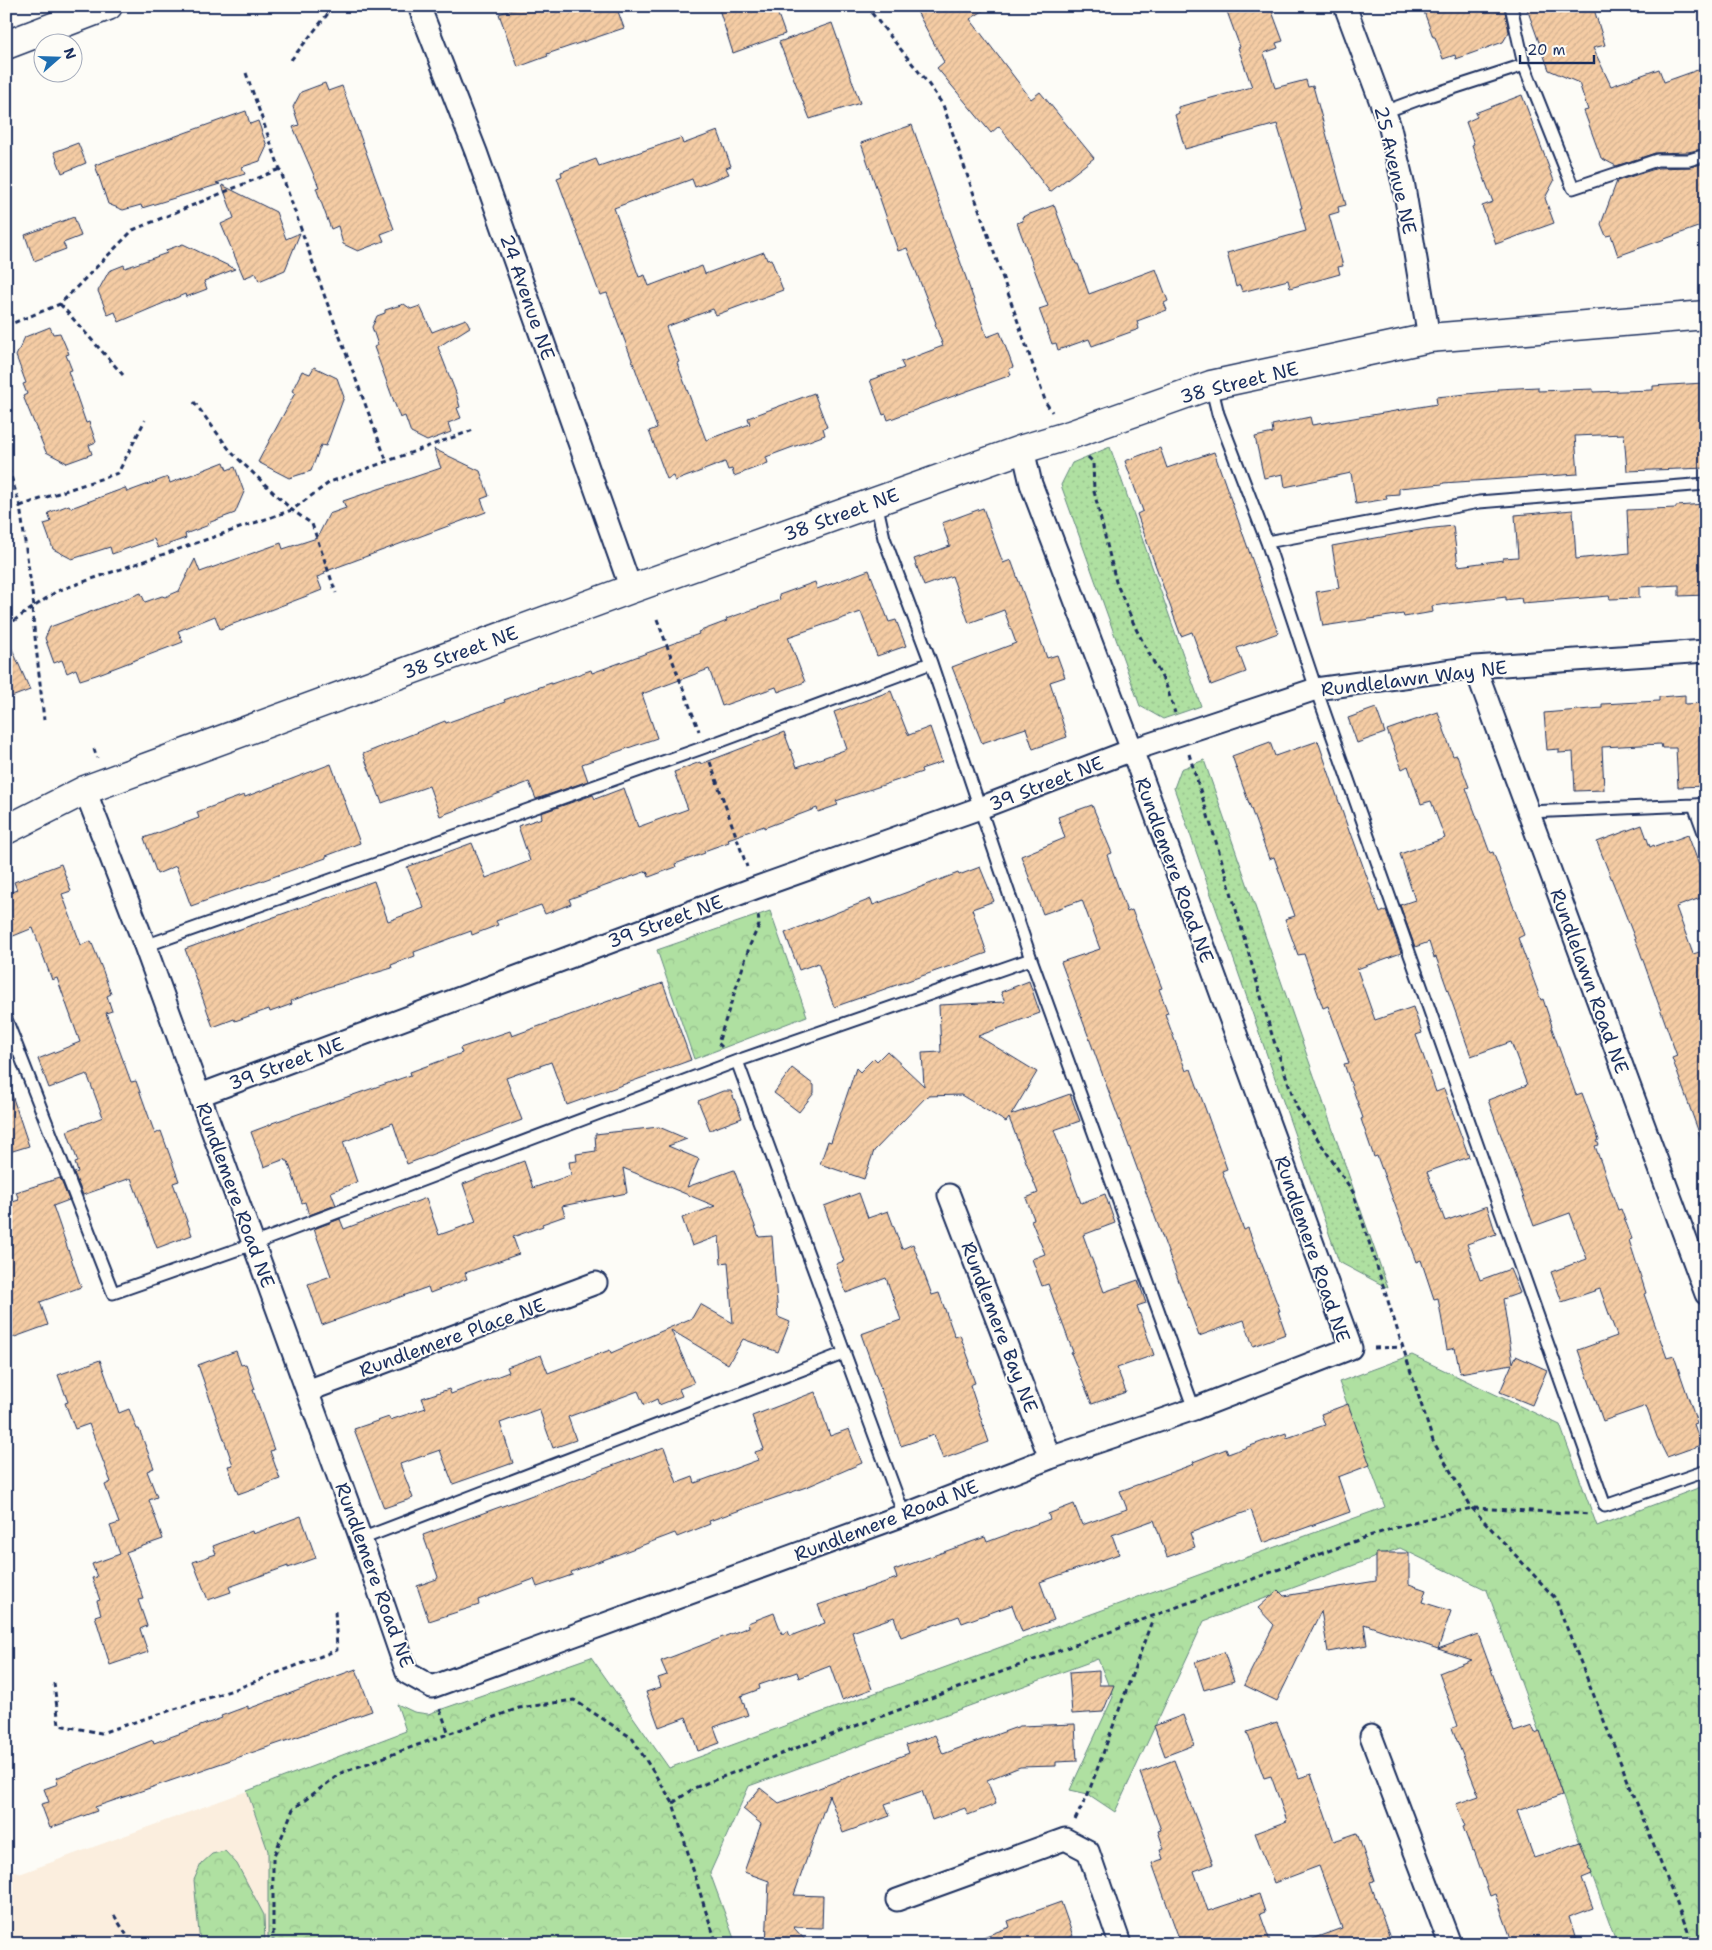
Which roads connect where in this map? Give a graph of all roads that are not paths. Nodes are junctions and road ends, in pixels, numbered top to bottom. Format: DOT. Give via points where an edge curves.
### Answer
graph roads {
  1 [pos="108,6"];
  2 [pos="420,6"];
  3 [pos="1345,6"];
  4 [pos="1511,6"];
  5 [pos="6,45"];
  6 [pos="1524,65"];
  7 [pos="1384,112"];
  8 [pos="1706,155"];
  9 [pos="1706,315"];
  10 [pos="1429,338"];
  11 [pos="1211,385"];
  12 [pos="1023,449"];
  13 [pos="1706,484"];
  14 [pos="876,502"];
  15 [pos="1266,542"];
  16 [pos="631,589"];
  17 [pos="1706,651"];
  18 [pos="931,663"];
  19 [pos="1475,667"];
  20 [pos="1316,689"];
  21 [pos="1132,750"];
  22 [pos="85,790"];
  23 [pos="1706,804"];
  24 [pos="1694,805"];
  25 [pos="980,808"];
  26 [pos="1528,812"];
  27 [pos="6,830"];
  28 [pos="1706,838"];
  29 [pos="145,946"];
  30 [pos="1030,959"];
  31 [pos="6,1019"];
  32 [pos="737,1061"];
  33 [pos="200,1095"];
  34 [pos="949,1196"];
  35 [pos="253,1244"];
  36 [pos="596,1283"];
  37 [pos="1706,1294"];
  38 [pos="844,1353"];
  39 [pos="307,1391"];
  40 [pos="1194,1409"];
  41 [pos="1050,1458"];
  42 [pos="1706,1471"];
  43 [pos="904,1515"];
  44 [pos="361,1538"];
  45 [pos="1371,1736"];
  46 [pos="897,1900"];
  47 [pos="1120,1944"];
  48 [pos="1450,1944"];
  1 -- 5 [label="street"];
  2 -- 16 [label="street, 24 Avenue NE" via="476,152"];
  3 -- 7 [label="street, 25 Avenue NE"];
  4 -- 6 [label="lane"];
  6 -- 7 [label="lane"];
  6 -- 8 [label="lane" via="1573,188 1657,160 1688,160"];
  7 -- 10 [label="street, 25 Avenue NE" via="1404,187"];
  9 -- 10 [label="street, 38 Street NE"];
  10 -- 11 [label="street, 38 Street NE"];
  11 -- 12 [label="street, 38 Street NE"];
  11 -- 15 [label="lane" via="1218,414"];
  12 -- 14 [label="street, 38 Street NE"];
  12 -- 21 [label="street, Rundlemere Road NE" via="1031,484"];
  13 -- 15 [label="lane" via="1479,502"];
  14 -- 16 [label="street, 38 Street NE"];
  14 -- 18 [label="lane" via="884,538"];
  15 -- 20 [label="lane"];
  16 -- 22 [label="street, 38 Street NE"];
  17 -- 19 [label="street, Rundlelawn Way NE"];
  18 -- 25 [label="lane"];
  18 -- 29 [label="lane"];
  19 -- 20 [label="street, Rundlelawn Way NE"];
  19 -- 26 [label="street, Rundlelawn Road NE"];
  20 -- 21 [label="street, Rundlelawn Way NE"];
  20 -- 42 [label="lane" via="1605,1506"];
  21 -- 25 [label="street, 39 Street NE"];
  21 -- 40 [label="street, Rundlemere Road NE" via="1351,1348"];
  22 -- 27 [label="street, 38 Street NE"];
  22 -- 29 [label="street, Rundlemere Road NE"];
  23 -- 24 [label="lane"];
  24 -- 26 [label="lane"];
  24 -- 28 [label="lane"];
  25 -- 30 [label="lane"];
  25 -- 33 [label="street, 39 Street NE" via="755,888"];
  26 -- 37 [label="street, Rundlelawn Road NE"];
  29 -- 33 [label="street, Rundlemere Road NE"];
  30 -- 32 [label="lane"];
  30 -- 40 [label="lane"];
  31 -- 35 [label="lane" via="113,1293"];
  32 -- 35 [label="lane"];
  32 -- 38 [label="lane"];
  33 -- 35 [label="street, Rundlemere Road NE"];
  34 -- 41 [label="street, Rundlemere Bay NE"];
  35 -- 39 [label="street, Rundlemere Road NE"];
  36 -- 39 [label="street, Rundlemere Place NE"];
  38 -- 43 [label="lane"];
  38 -- 44 [label="lane"];
  39 -- 44 [label="street, Rundlemere Road NE"];
  40 -- 41 [label="street, Rundlemere Road NE"];
  41 -- 43 [label="street, Rundlemere Road NE"];
  43 -- 44 [label="street, Rundlemere Road NE" via="432,1687 407,1673"];
  45 -- 48 [label="street"];
  46 -- 47 [label="street" via="1066,1839 1088,1851"];
}
